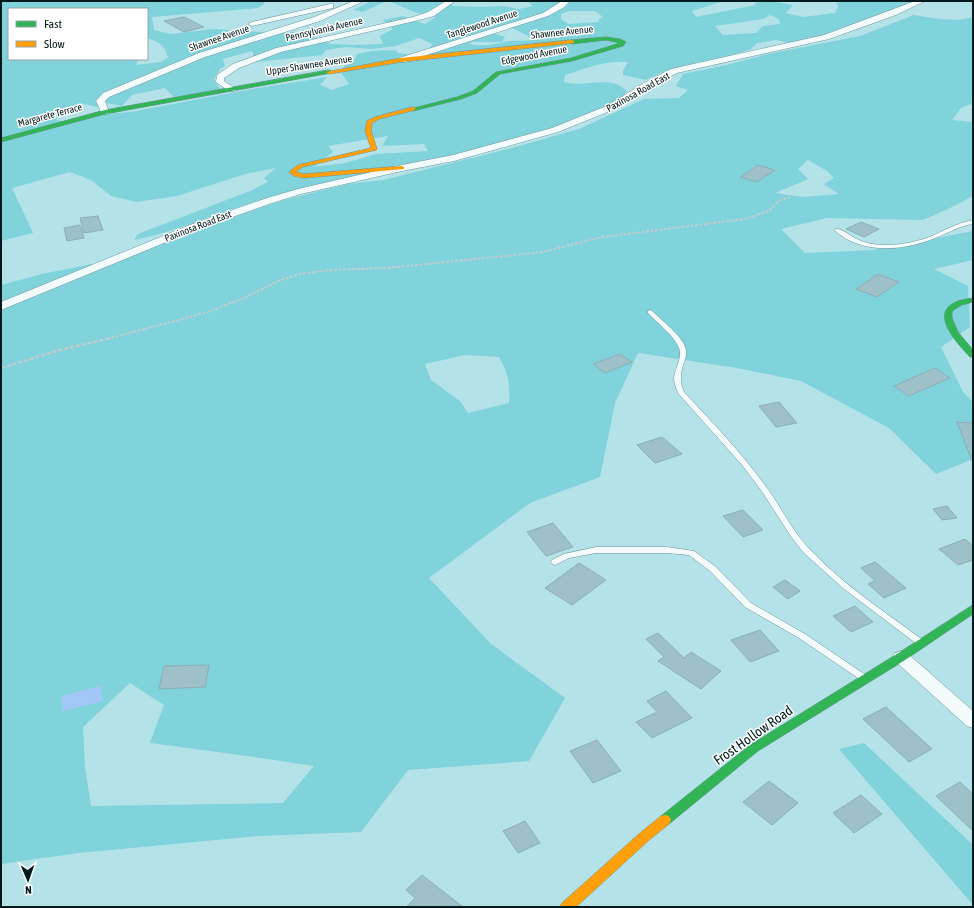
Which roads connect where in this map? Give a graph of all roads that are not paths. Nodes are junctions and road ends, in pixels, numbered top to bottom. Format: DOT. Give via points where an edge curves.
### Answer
graph roads {
  1 [pos="350,1"];
  2 [pos="360,1"];
  3 [pos="451,1"];
  4 [pos="566,1"];
  5 [pos="921,1"];
  6 [pos="252,24"];
  7 [pos="610,38"];
  8 [pos="517,48"];
  9 [pos="402,60"];
  10 [pos="232,89"];
  11 [pos="105,112"];
  12 [pos="1,140"];
  13 [pos="374,143"];
  14 [pos="402,168"];
  15 [pos="973,222"];
  16 [pos="837,230"];
  17 [pos="973,300"];
  18 [pos="1,306"];
  19 [pos="650,312"];
  20 [pos="973,355"];
  21 [pos="555,562"];
  22 [pos="973,609"];
  23 [pos="922,643"];
  24 [pos="901,657"];
  25 [pos="864,678"];
  26 [pos="973,721"];
  27 [pos="567,907"];
  1 -- 6 [label="street"];
  2 -- 11 [label="street, Shawnee Avenue" via="317,19 202,55 106,95 100,101"];
  3 -- 10 [label="street, Pennsylvania Avenue" via="431,14 416,19 279,50 236,66 220,77 220,82"];
  4 -- 9 [label="street, Tanglewood Avenue" via="561,7 547,14"];
  5 -- 14 [label="street, Paxinosa Road East" via="826,37 674,71 612,107 555,130 454,158"];
  7 -- 8 [label="street, Shawnee Avenue"];
  7 -- 13 [label="street, Edgewood Avenue" via="623,42 600,52 498,73 475,92 459,98 377,118 367,126"];
  8 -- 9 [label="street, Upper Shawnee Avenue"];
  9 -- 10 [label="street, Upper Shawnee Avenue"];
  10 -- 11 [label="street, Upper Shawnee Avenue"];
  11 -- 12 [label="street, Margarete Terrace"];
  13 -- 14 [label="street, Paxinosa Road East" via="374,148 300,166 292,172 304,176"];
  14 -- 18 [label="street, Paxinosa Road East" via="264,202 194,227"];
  15 -- 16 [label="lane" via="952,228 919,243 901,246 868,244"];
  17 -- 20 [label="street" via="954,305 948,310 947,316"];
  19 -- 23 [label="lane" via="682,347 676,379 681,392 742,459 806,551 831,574"];
  21 -- 25 [label="lane" via="567,556 596,550 667,550 691,553 713,569 748,605 802,636"];
  22 -- 23 [label="street, Frost Hollow Road"];
  23 -- 24 [label="street, Frost Hollow Road"];
  24 -- 25 [label="street, Frost Hollow Road"];
  24 -- 26 [label="street"];
  25 -- 27 [label="street, Frost Hollow Road" via="754,748 644,837"];
}
